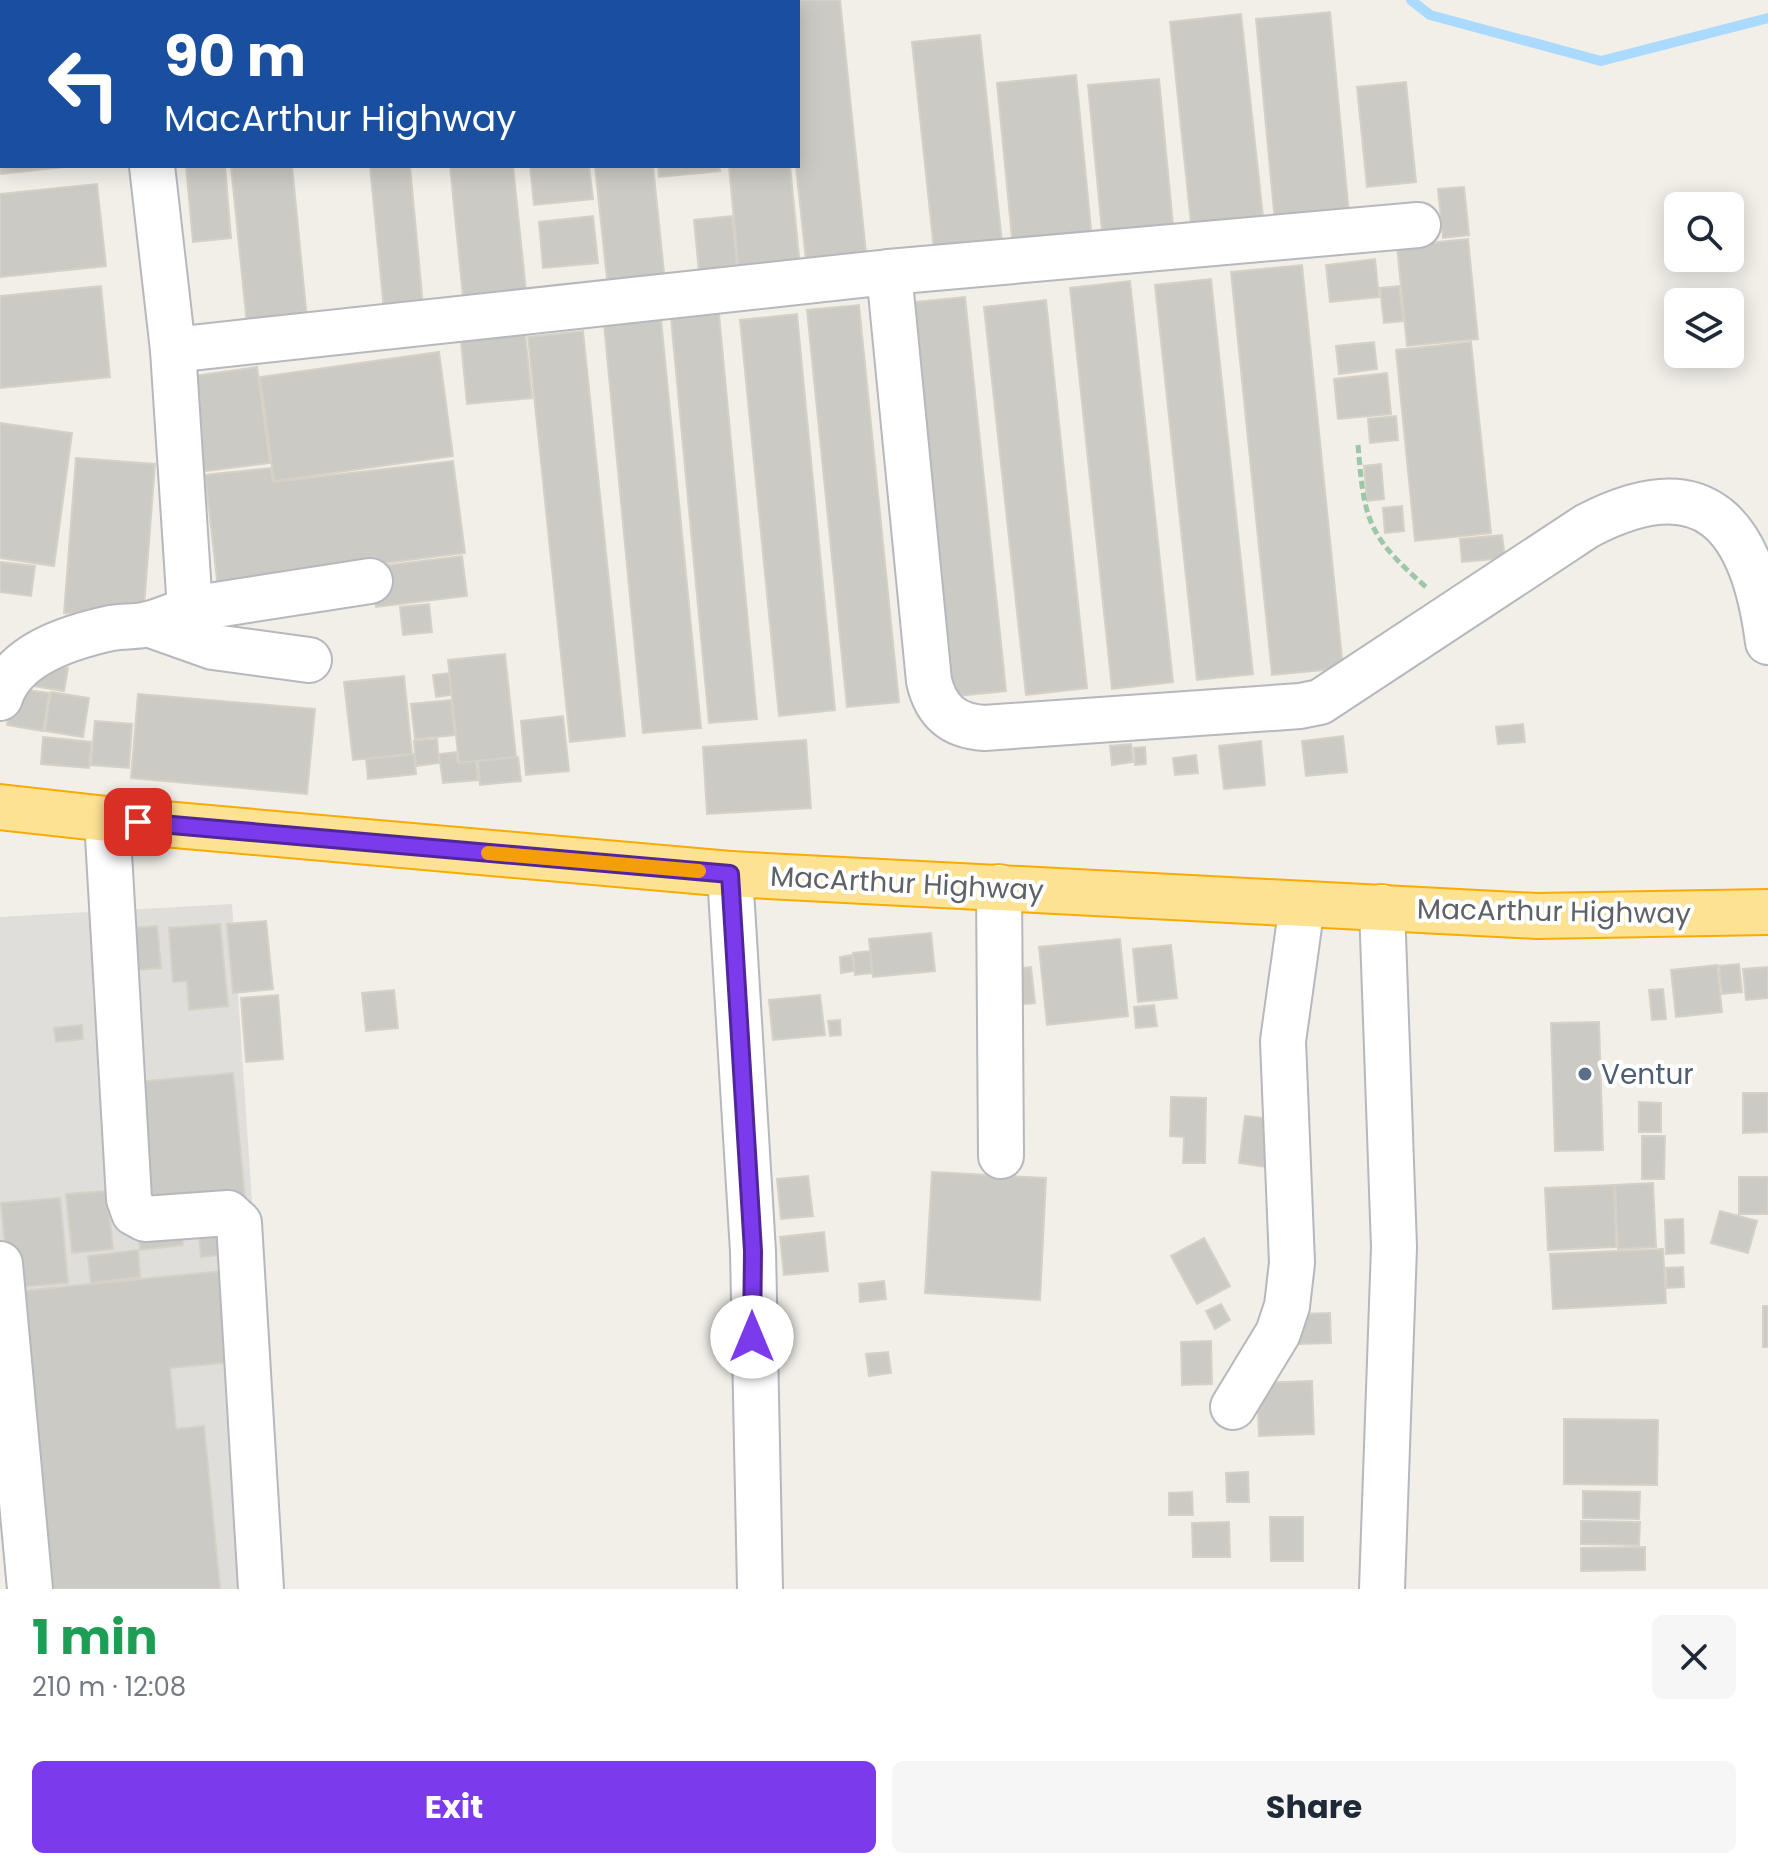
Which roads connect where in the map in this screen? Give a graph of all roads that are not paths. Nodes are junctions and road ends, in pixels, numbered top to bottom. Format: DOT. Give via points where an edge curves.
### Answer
graph roads {
  1 [pos="152,168"];
  2 [pos="1418,225"];
  3 [pos="889,272"];
  4 [pos="173,350"];
  5 [pos="370,581"];
  6 [pos="190,609"];
  7 [pos="148,624"];
  8 [pos="1768,642"];
  9 [pos="309,660"];
  10 [pos="0,698"];
  11 [pos="0,807"];
  12 [pos="107,819"];
  13 [pos="730,874"];
  14 [pos="999,887"];
  15 [pos="1302,905"];
  16 [pos="1382,907"];
  17 [pos="1768,912"];
  18 [pos="1001,1156"];
  19 [pos="0,1264"];
  20 [pos="1233,1407"];
  21 [pos="30,1589"];
  22 [pos="261,1589"];
  23 [pos="760,1589"];
  24 [pos="1382,1589"];
  1 -- 4 [label="lane"];
  2 -- 3 [label="lane"];
  3 -- 4 [label="lane"];
  3 -- 8 [label="lane" via="929,681 937,706 958,724 984,728 1311,704 1329,698 1587,526 1637,506 1682,502 1699,506 1730,527 1760,595"];
  4 -- 6 [label="lane"];
  5 -- 6 [label="lane"];
  6 -- 7 [label="lane"];
  7 -- 9 [label="lane" via="213,647"];
  7 -- 10 [label="lane" via="111,628 34,656 13,671"];
  11 -- 12 [label="highway, MacArthur Highway"];
  12 -- 13 [label="highway, MacArthur Highway"];
  12 -- 22 [label="lane" via="129,1199 134,1213 145,1219 228,1213 239,1223"];
  13 -- 14 [label="highway, MacArthur Highway"];
  13 -- 23 [label="lane" via="753,1251"];
  14 -- 15 [label="highway, MacArthur Highway"];
  14 -- 18 [label="lane"];
  15 -- 16 [label="highway, MacArthur Highway"];
  15 -- 20 [label="lane" via="1283,1041 1291,1237 1287,1306 1278,1333"];
  16 -- 17 [label="highway, MacArthur Highway" via="1537,916"];
  16 -- 24 [label="lane" via="1394,1247"];
  19 -- 21 [label="lane"];
}
